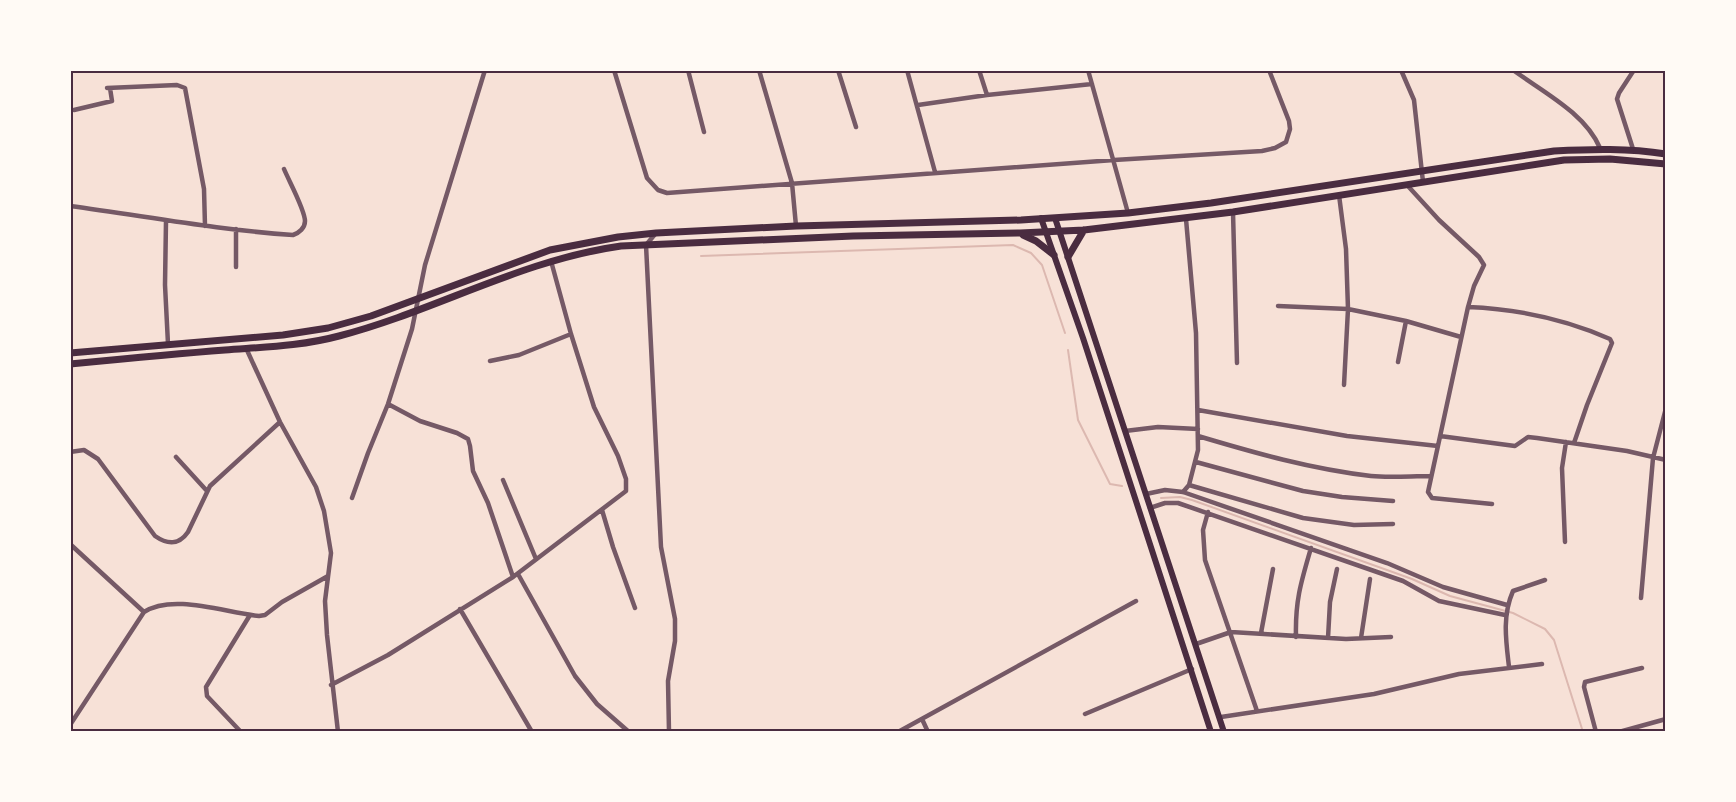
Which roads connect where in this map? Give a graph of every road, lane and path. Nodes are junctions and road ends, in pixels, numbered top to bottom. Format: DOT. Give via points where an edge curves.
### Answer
graph roads {
  1 [pos="485,70"];
  2 [pos="614,70"];
  3 [pos="688,70"];
  4 [pos="759,70"];
  5 [pos="838,70"];
  6 [pos="907,70"];
  7 [pos="980,70"];
  8 [pos="1088,70"];
  9 [pos="1269,70"];
  10 [pos="1401,70"];
  11 [pos="1513,70"];
  12 [pos="1634,70"];
  13 [pos="1092,84"];
  14 [pos="987,95"];
  15 [pos="918,105"];
  16 [pos="74,110"];
  17 [pos="856,128"];
  18 [pos="704,132"];
  19 [pos="1600,148"];
  20 [pos="1633,149"];
  21 [pos="1665,154"];
  22 [pos="1114,160"];
  23 [pos="1665,164"];
  24 [pos="284,169"];
  25 [pos="1422,170"];
  26 [pos="935,172"];
  27 [pos="1423,182"];
  28 [pos="792,183"];
  29 [pos="1407,185"];
  30 [pos="1339,195"];
  31 [pos="70,206"];
  32 [pos="1233,212"];
  33 [pos="1128,213"];
  34 [pos="1041,218"];
  35 [pos="1055,218"];
  36 [pos="1186,219"];
  37 [pos="166,221"];
  38 [pos="205,226"];
  39 [pos="796,226"];
  40 [pos="236,229"];
  41 [pos="1084,230"];
  42 [pos="656,232"];
  43 [pos="1045,232"];
  44 [pos="1060,232"];
  45 [pos="1020,233"];
  46 [pos="646,245"];
  47 [pos="1054,255"];
  48 [pos="1068,257"];
  49 [pos="551,261"];
  50 [pos="236,267"];
  51 [pos="417,299"];
  52 [pos="1278,306"];
  53 [pos="1468,307"];
  54 [pos="1348,309"];
  55 [pos="416,312"];
  56 [pos="1406,321"];
  57 [pos="571,334"];
  58 [pos="1461,337"];
  59 [pos="168,344"];
  60 [pos="246,348"];
  61 [pos="70,354"];
  62 [pos="489,362"];
  63 [pos="1398,362"];
  64 [pos="1237,363"];
  65 [pos="70,364"];
  66 [pos="1344,385"];
  67 [pos="388,404"];
  68 [pos="1665,408"];
  69 [pos="1198,410"];
  70 [pos="280,422"];
  71 [pos="1198,429"];
  72 [pos="1125,431"];
  73 [pos="1198,436"];
  74 [pos="1440,436"];
  75 [pos="1566,442"];
  76 [pos="1574,443"];
  77 [pos="1438,446"];
  78 [pos="70,452"];
  79 [pos="177,457"];
  80 [pos="1653,458"];
  81 [pos="1665,460"];
  82 [pos="1196,462"];
  83 [pos="1431,476"];
  84 [pos="503,480"];
  85 [pos="1188,485"];
  86 [pos="207,491"];
  87 [pos="1183,492"];
  88 [pos="1146,494"];
  89 [pos="352,498"];
  90 [pos="1393,501"];
  91 [pos="1492,504"];
  92 [pos="1150,508"];
  93 [pos="602,510"];
  94 [pos="1208,512"];
  95 [pos="1393,524"];
  96 [pos="1565,542"];
  97 [pos="70,544"];
  98 [pos="1311,548"];
  99 [pos="536,560"];
  100 [pos="1273,569"];
  101 [pos="1337,569"];
  102 [pos="328,576"];
  103 [pos="516,576"];
  104 [pos="1370,579"];
  105 [pos="1545,580"];
  106 [pos="1641,598"];
  107 [pos="1136,601"];
  108 [pos="1507,605"];
  109 [pos="635,608"];
  110 [pos="460,609"];
  111 [pos="144,612"];
  112 [pos="250,615"];
  113 [pos="1505,615"];
  114 [pos="1231,632"];
  115 [pos="1261,633"];
  116 [pos="1296,637"];
  117 [pos="1391,637"];
  118 [pos="1328,638"];
  119 [pos="1361,638"];
  120 [pos="1196,644"];
  121 [pos="1542,664"];
  122 [pos="1509,667"];
  123 [pos="1642,668"];
  124 [pos="1192,669"];
  125 [pos="331,685"];
  126 [pos="1257,711"];
  127 [pos="1085,714"];
  128 [pos="1221,717"];
  129 [pos="1665,719"];
  130 [pos="922,720"];
  131 [pos="70,724"];
  132 [pos="241,732"];
  133 [pos="338,732"];
  134 [pos="532,732"];
  135 [pos="629,732"];
  136 [pos="669,732"];
  137 [pos="898,732"];
  138 [pos="928,732"];
  139 [pos="1211,732"];
  140 [pos="1224,732"];
  141 [pos="1596,732"];
  142 [pos="1619,732"];
  1 -- 51 [label="street"];
  2 -- 28 [label="street" via="647,178 658,190 667,193"];
  3 -- 18 [label="street"];
  4 -- 28 [label="street"];
  5 -- 17 [label="street"];
  6 -- 15 [label="street"];
  7 -- 14 [label="street"];
  8 -- 13 [label="street"];
  9 -- 22 [label="street" via="1289,121 1288,136 1281,146 1252,152"];
  10 -- 25 [label="street" via="1414,100"];
  11 -- 19 [label="street" via="1584,123"];
  12 -- 20 [label="street" via="1617,99"];
  13 -- 14 [label="street"];
  13 -- 22 [label="street"];
  14 -- 15 [label="street"];
  15 -- 26 [label="street"];
  16 -- 38 [label="street" via="112,101 108,88 184,88 204,189"];
  19 -- 20 [label="main road"];
  19 -- 25 [label="main road"];
  20 -- 21 [label="main road"];
  22 -- 26 [label="street"];
  22 -- 33 [label="street"];
  23 -- 27 [label="main road" via="1564,160"];
  24 -- 40 [label="street" via="305,217 304,227 293,235"];
  25 -- 27 [label="street"];
  25 -- 33 [label="main road"];
  26 -- 28 [label="street"];
  27 -- 29 [label="main road"];
  28 -- 39 [label="street"];
  29 -- 30 [label="main road"];
  29 -- 53 [label="street" via="1484,263"];
  30 -- 32 [label="main road"];
  30 -- 54 [label="street"];
  31 -- 37 [label="street"];
  32 -- 36 [label="main road"];
  32 -- 64 [label="street"];
  33 -- 35 [label="main road"];
  34 -- 35 [label="main road"];
  34 -- 39 [label="main road"];
  34 -- 43 [label="main road"];
  35 -- 44 [label="main road"];
  36 -- 41 [label="main road"];
  36 -- 69 [label="street"];
  37 -- 38 [label="street"];
  37 -- 59 [label="street"];
  38 -- 40 [label="street"];
  39 -- 42 [label="main road"];
  40 -- 50 [label="street"];
  41 -- 44 [label="main road"];
  41 -- 48 [label="main road"];
  42 -- 46 [label="street"];
  42 -- 51 [label="main road" via="550,250"];
  43 -- 44 [label="main road"];
  43 -- 45 [label="main road"];
  43 -- 47 [label="main road"];
  44 -- 48 [label="main road"];
  45 -- 46 [label="main road"];
  45 -- 47 [label="main road"];
  46 -- 49 [label="main road" via="597,250"];
  46 -- 136 [label="street" via="661,547 675,619 668,681"];
  47 -- 124 [label="main road"];
  48 -- 72 [label="main road"];
  49 -- 55 [label="main road"];
  49 -- 57 [label="street"];
  51 -- 55 [label="street"];
  51 -- 59 [label="main road" via="328,328"];
  52 -- 54 [label="street"];
  53 -- 58 [label="street"];
  53 -- 76 [label="street" via="1555,319 1610,339 1609,353"];
  54 -- 56 [label="street"];
  54 -- 66 [label="street"];
  55 -- 60 [label="main road" via="336,337"];
  55 -- 67 [label="street"];
  56 -- 58 [label="street"];
  56 -- 63 [label="street"];
  57 -- 62 [label="street" via="519,355"];
  57 -- 93 [label="street" via="594,407 618,456 627,485 626,491"];
  58 -- 74 [label="street"];
  59 -- 61 [label="main road"];
  60 -- 65 [label="main road"];
  60 -- 70 [label="street"];
  67 -- 89 [label="street"];
  67 -- 103 [label="street" via="468,439 473,471"];
  68 -- 80 [label="street"];
  69 -- 71 [label="street"];
  69 -- 77 [label="street" via="1347,436"];
  70 -- 86 [label="street"];
  70 -- 102 [label="street" via="316,488 324,512 331,553"];
  71 -- 72 [label="street" via="1158,427"];
  71 -- 73 [label="street"];
  72 -- 88 [label="main road"];
  73 -- 82 [label="street"];
  73 -- 83 [label="street" via="1281,461 1327,470 1373,476"];
  74 -- 75 [label="street" via="1515,446 1528,437"];
  74 -- 77 [label="street"];
  75 -- 76 [label="street"];
  75 -- 96 [label="street" via="1562,468"];
  76 -- 80 [label="street"];
  77 -- 83 [label="street"];
  78 -- 86 [label="street" via="84,450 98,459 150,530 167,543 183,538"];
  79 -- 86 [label="street"];
  80 -- 81 [label="street"];
  80 -- 106 [label="street"];
  82 -- 85 [label="street"];
  82 -- 90 [label="street" via="1303,491"];
  83 -- 91 [label="street" via="1428,492 1432,498"];
  84 -- 99 [label="street"];
  85 -- 87 [label="street"];
  85 -- 95 [label="street" via="1320,521"];
  87 -- 88 [label="street"];
  87 -- 108 [label="street" via="1387,563 1443,587"];
  88 -- 92 [label="main road"];
  92 -- 94 [label="street" via="1173,502"];
  92 -- 120 [label="main road"];
  93 -- 99 [label="street"];
  93 -- 109 [label="street"];
  94 -- 98 [label="street"];
  94 -- 114 [label="street" via="1203,530 1205,560"];
  97 -- 111 [label="street"];
  98 -- 113 [label="street" via="1403,581 1439,601"];
  98 -- 116 [label="street" via="1298,592"];
  99 -- 103 [label="street"];
  100 -- 115 [label="street"];
  101 -- 118 [label="street"];
  102 -- 112 [label="street" via="265,615"];
  102 -- 125 [label="street" via="326,615"];
  103 -- 110 [label="street"];
  103 -- 135 [label="street" via="575,676 597,704"];
  104 -- 119 [label="street"];
  105 -- 108 [label="street" via="1513,591"];
  107 -- 130 [label="street"];
  108 -- 113 [label="street"];
  110 -- 125 [label="street" via="388,655"];
  110 -- 134 [label="street"];
  111 -- 112 [label="street" via="173,604"];
  111 -- 131 [label="street"];
  112 -- 132 [label="street" via="206,687 207,696"];
  113 -- 122 [label="street"];
  114 -- 115 [label="street"];
  114 -- 120 [label="street"];
  114 -- 126 [label="street"];
  115 -- 116 [label="street"];
  116 -- 118 [label="street"];
  117 -- 119 [label="street"];
  118 -- 119 [label="street"];
  120 -- 128 [label="main road"];
  121 -- 122 [label="street"];
  122 -- 126 [label="street" via="1374,694"];
  123 -- 141 [label="street" via="1585,682"];
  124 -- 127 [label="street"];
  124 -- 139 [label="main road"];
  125 -- 133 [label="street"];
  126 -- 128 [label="street"];
  128 -- 140 [label="main road"];
  129 -- 142 [label="street"];
  130 -- 137 [label="street"];
  130 -- 138 [label="street"];
}
